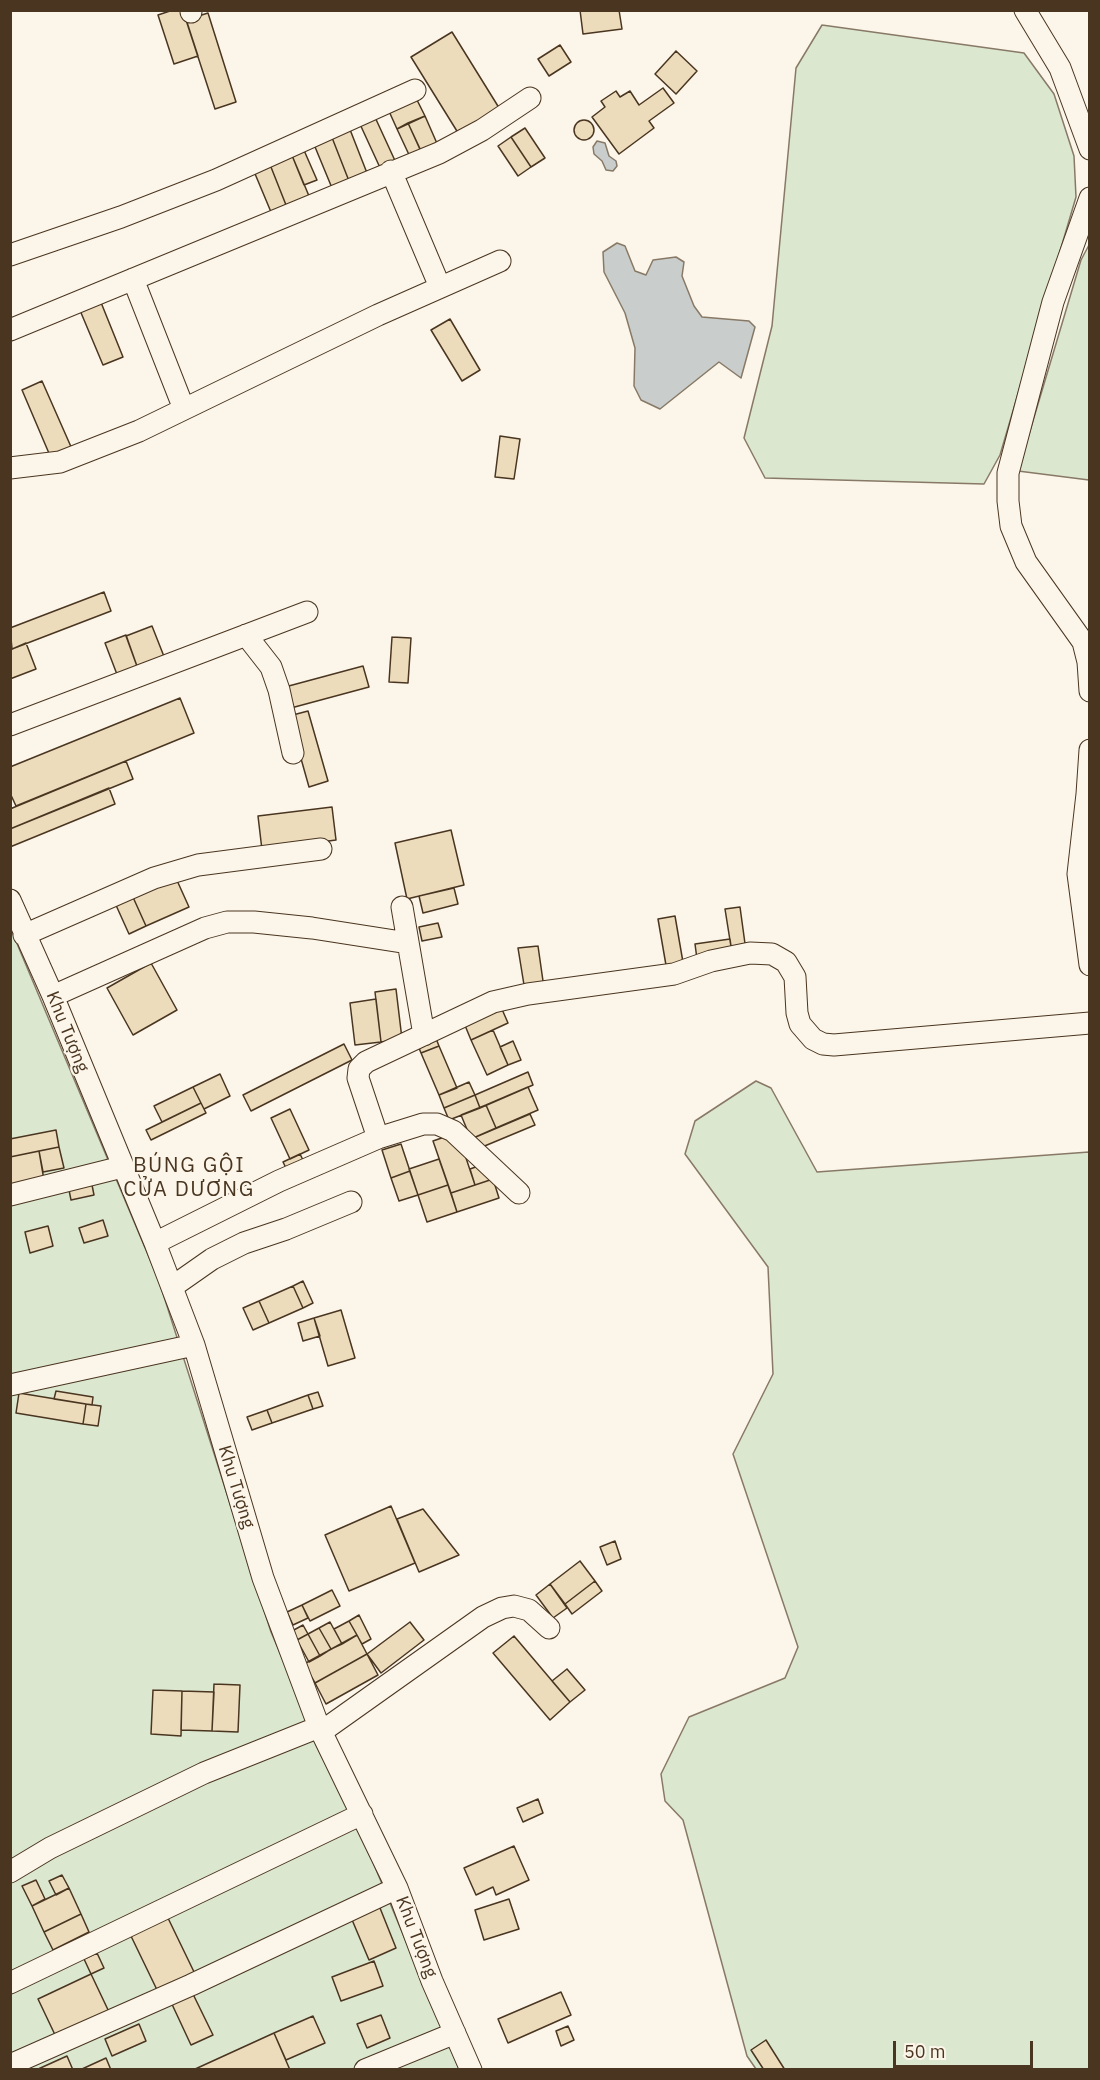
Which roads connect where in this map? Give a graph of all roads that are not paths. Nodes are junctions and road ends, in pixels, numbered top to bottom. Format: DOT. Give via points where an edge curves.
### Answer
graph roads {
  1 [pos="1025,10"];
  2 [pos="416,90"];
  3 [pos="530,98"];
  4 [pos="1089,149"];
  5 [pos="391,171"];
  6 [pos="1089,198"];
  7 [pos="10,255"];
  8 [pos="500,261"];
  9 [pos="133,279"];
  10 [pos="440,287"];
  11 [pos="10,330"];
  12 [pos="184,410"];
  13 [pos="10,468"];
  14 [pos="307,612"];
  15 [pos="246,635"];
  16 [pos="1089,691"];
  17 [pos="10,725"];
  18 [pos="1089,750"];
  19 [pos="292,753"];
  20 [pos="321,849"];
  21 [pos="10,900"];
  22 [pos="402,907"];
  23 [pos="24,934"];
  24 [pos="408,942"];
  25 [pos="1089,965"];
  26 [pos="53,996"];
  27 [pos="1089,1023"];
  28 [pos="424,1035"];
  29 [pos="378,1138"];
  30 [pos="122,1167"];
  31 [pos="519,1192"];
  32 [pos="10,1195"];
  33 [pos="351,1202"];
  34 [pos="155,1243"];
  35 [pos="172,1287"];
  36 [pos="194,1345"];
  37 [pos="10,1385"];
  38 [pos="549,1628"];
  39 [pos="320,1729"];
  40 [pos="362,1814"];
  41 [pos="10,1872"];
  42 [pos="397,1888"];
  43 [pos="10,1983"];
  44 [pos="455,2033"];
  45 [pos="10,2065"];
  46 [pos="365,2070"];
  47 [pos="471,2070"];
  1 -- 4 [label="street" via="1060,68"];
  2 -- 7 [label="street" via="216,180"];
  3 -- 5 [label="street" via="439,153"];
  5 -- 9 [label="street"];
  5 -- 10 [label="street"];
  6 -- 16 [label="street" via="1053,302 1008,473 1011,526 1026,562 1083,642"];
  8 -- 10 [label="street"];
  9 -- 11 [label="street"];
  9 -- 12 [label="street"];
  10 -- 12 [label="street"];
  12 -- 13 [label="street" via="60,462"];
  14 -- 15 [label="street"];
  15 -- 17 [label="street"];
  15 -- 19 [label="street" via="271,667"];
  18 -- 25 [label="street" via="1078,874"];
  20 -- 23 [label="street" via="198,865 154,878"];
  21 -- 23 [label="street, Khu Tượng"];
  22 -- 24 [label="street"];
  23 -- 26 [label="street, Khu Tượng"];
  24 -- 26 [label="street" via="312,928 227,922 205,928"];
  24 -- 28 [label="street"];
  26 -- 30 [label="street, Khu Tượng"];
  27 -- 28 [label="street" via="823,1044 800,1024 792,970 780,958 760,952 711,961 674,974 493,1002"];
  28 -- 29 [label="street" via="358,1069"];
  29 -- 31 [label="street" via="423,1124 437,1124 453,1131"];
  29 -- 34 [label="street" via="279,1181"];
  30 -- 32 [label="street"];
  30 -- 34 [label="street, Khu Tượng"];
  33 -- 35 [label="street" via="244,1243 212,1259"];
  34 -- 35 [label="street, Khu Tượng"];
  35 -- 36 [label="street, Khu Tượng"];
  36 -- 37 [label="street"];
  36 -- 39 [label="street, Khu Tượng" via="263,1578"];
  38 -- 39 [label="street" via="529,1610 502,1608 483,1617"];
  39 -- 40 [label="street, Khu Tượng"];
  39 -- 41 [label="street" via="204,1773 50,1848"];
  40 -- 42 [label="street, Khu Tượng"];
  40 -- 43 [label="street"];
  42 -- 44 [label="street, Khu Tượng"];
  42 -- 45 [label="street"];
  44 -- 46 [label="street"];
  44 -- 47 [label="street, Khu Tượng"];
}
